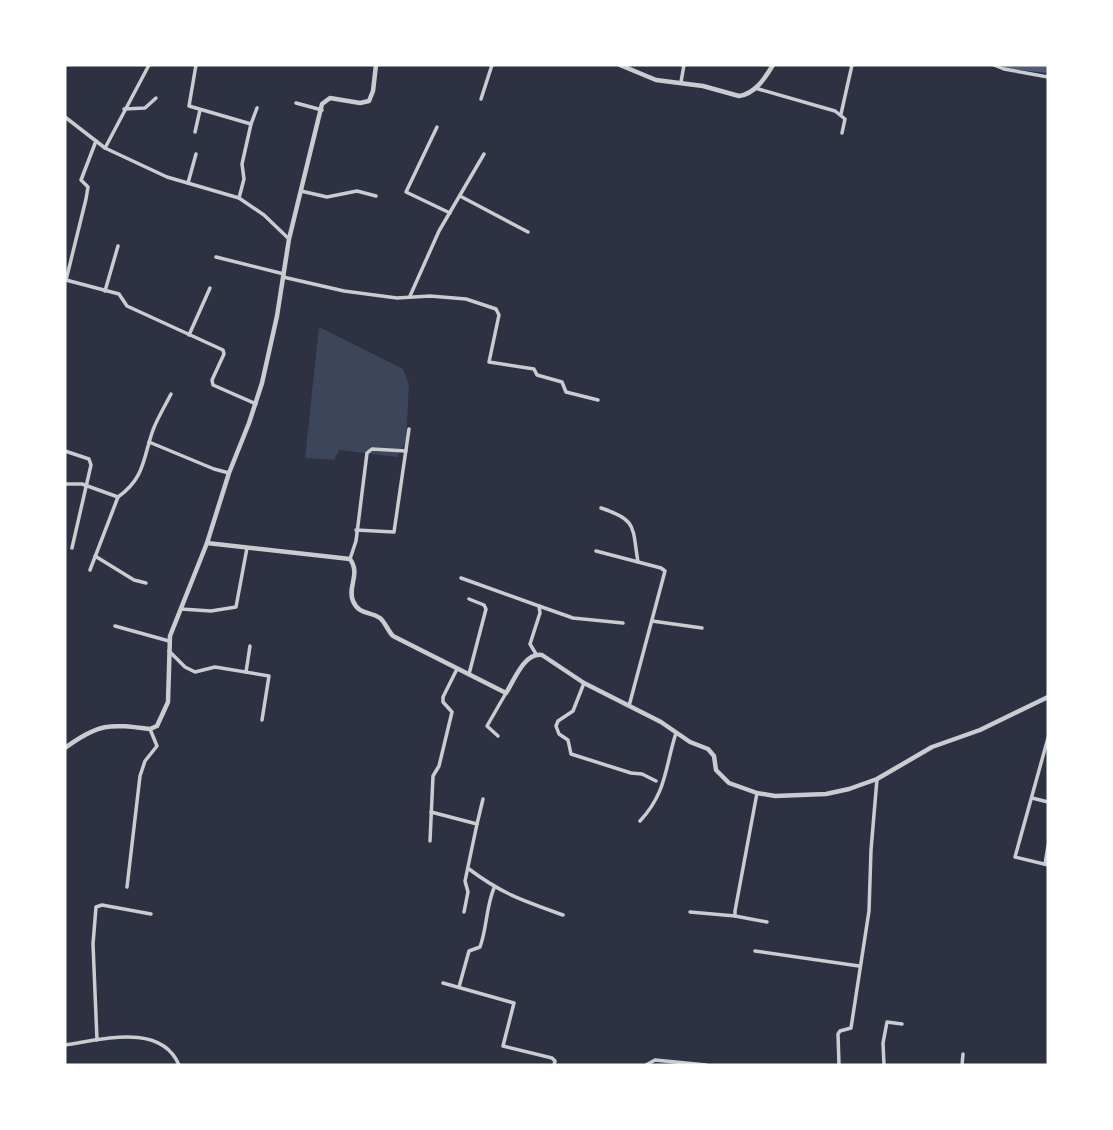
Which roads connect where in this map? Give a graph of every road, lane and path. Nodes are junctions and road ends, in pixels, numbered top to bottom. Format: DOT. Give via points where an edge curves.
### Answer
graph roads {
  1 [pos="149,65"];
  2 [pos="196,65"];
  3 [pos="376,65"];
  4 [pos="492,65"];
  5 [pos="620,65"];
  6 [pos="684,65"];
  7 [pos="773,65"];
  8 [pos="852,65"];
  9 [pos="995,65"];
  10 [pos="1048,77"];
  11 [pos="681,82"];
  12 [pos="755,88"];
  13 [pos="156,98"];
  14 [pos="481,99"];
  15 [pos="296,103"];
  16 [pos="257,108"];
  17 [pos="124,110"];
  18 [pos="200,110"];
  19 [pos="322,110"];
  20 [pos="841,114"];
  21 [pos="65,117"];
  22 [pos="251,124"];
  23 [pos="437,127"];
  24 [pos="195,132"];
  25 [pos="842,133"];
  26 [pos="96,141"];
  27 [pos="105,148"];
  28 [pos="196,154"];
  29 [pos="484,154"];
  30 [pos="188,183"];
  31 [pos="301,191"];
  32 [pos="376,196"];
  33 [pos="460,196"];
  34 [pos="239,198"];
  35 [pos="450,213"];
  36 [pos="528,232"];
  37 [pos="289,239"];
  38 [pos="118,246"];
  39 [pos="216,257"];
  40 [pos="283,275"];
  41 [pos="65,280"];
  42 [pos="210,288"];
  43 [pos="105,291"];
  44 [pos="410,296"];
  45 [pos="189,335"];
  46 [pos="171,394"];
  47 [pos="598,400"];
  48 [pos="256,404"];
  49 [pos="409,429"];
  50 [pos="149,442"];
  51 [pos="65,450"];
  52 [pos="406,451"];
  53 [pos="229,473"];
  54 [pos="65,484"];
  55 [pos="85,484"];
  56 [pos="118,497"];
  57 [pos="601,509"];
  58 [pos="356,530"];
  59 [pos="207,544"];
  60 [pos="72,548"];
  61 [pos="247,548"];
  62 [pos="596,551"];
  63 [pos="94,556"];
  64 [pos="350,559"];
  65 [pos="638,562"];
  66 [pos="90,570"];
  67 [pos="461,578"];
  68 [pos="146,583"];
  69 [pos="469,599"];
  70 [pos="539,606"];
  71 [pos="181,609"];
  72 [pos="652,621"];
  73 [pos="623,623"];
  74 [pos="115,626"];
  75 [pos="702,628"];
  76 [pos="169,641"];
  77 [pos="250,646"];
  78 [pos="168,650"];
  79 [pos="536,654"];
  80 [pos="457,669"];
  81 [pos="246,672"];
  82 [pos="468,674"];
  83 [pos="584,683"];
  84 [pos="506,694"];
  85 [pos="1048,697"];
  86 [pos="629,706"];
  87 [pos="262,720"];
  88 [pos="150,729"];
  89 [pos="676,733"];
  90 [pos="498,736"];
  91 [pos="1048,738"];
  92 [pos="65,748"];
  93 [pos="877,779"];
  94 [pos="656,781"];
  95 [pos="757,793"];
  96 [pos="1032,798"];
  97 [pos="483,799"];
  98 [pos="1048,802"];
  99 [pos="431,813"];
  100 [pos="640,821"];
  101 [pos="477,824"];
  102 [pos="430,841"];
  103 [pos="1048,846"];
  104 [pos="1046,865"];
  105 [pos="469,869"];
  106 [pos="127,887"];
  107 [pos="494,888"];
  108 [pos="464,912"];
  109 [pos="690,912"];
  110 [pos="151,914"];
  111 [pos="563,915"];
  112 [pos="735,916"];
  113 [pos="767,922"];
  114 [pos="755,951"];
  115 [pos="859,966"];
  116 [pos="443,983"];
  117 [pos="459,987"];
  118 [pos="902,1024"];
  119 [pos="97,1041"];
  120 [pos="65,1045"];
  121 [pos="963,1054"];
  122 [pos="179,1065"];
  123 [pos="554,1065"];
  124 [pos="646,1065"];
  125 [pos="706,1065"];
  126 [pos="839,1065"];
  127 [pos="884,1065"];
  128 [pos="962,1065"];
  1 -- 17 [label="street"];
  2 -- 18 [label="street" via="188,103"];
  3 -- 19 [label="street" via="369,101 327,98"];
  4 -- 14 [label="street"];
  5 -- 11 [label="street" via="656,80"];
  6 -- 11 [label="street"];
  7 -- 12 [label="street"];
  8 -- 20 [label="street"];
  9 -- 10 [label="street"];
  11 -- 12 [label="street" via="739,96"];
  12 -- 20 [label="street"];
  13 -- 17 [label="street" via="145,108"];
  15 -- 19 [label="street"];
  16 -- 22 [label="street"];
  17 -- 27 [label="street"];
  18 -- 22 [label="street"];
  18 -- 24 [label="street"];
  19 -- 31 [label="street"];
  20 -- 25 [label="street" via="845,121"];
  21 -- 26 [label="street"];
  22 -- 34 [label="street"];
  23 -- 35 [label="street" via="406,192"];
  26 -- 27 [label="street"];
  26 -- 41 [label="street" via="81,180 88,187"];
  27 -- 30 [label="street"];
  28 -- 30 [label="street"];
  29 -- 33 [label="street"];
  30 -- 34 [label="street"];
  31 -- 32 [label="street" via="327,197 356,191"];
  31 -- 37 [label="street"];
  33 -- 35 [label="street"];
  33 -- 36 [label="street"];
  34 -- 37 [label="street"];
  35 -- 44 [label="street"];
  37 -- 40 [label="street"];
  38 -- 43 [label="street"];
  39 -- 40 [label="street"];
  40 -- 44 [label="street" via="344,291"];
  40 -- 48 [label="street"];
  41 -- 43 [label="street"];
  42 -- 45 [label="street"];
  43 -- 45 [label="street" via="119,294 127,306"];
  44 -- 47 [label="street" via="466,299 496,309 499,315 489,362 531,368 539,376 562,382 566,392"];
  45 -- 48 [label="street" via="224,352 213,385"];
  46 -- 50 [label="street"];
  48 -- 53 [label="street"];
  49 -- 52 [label="street"];
  50 -- 53 [label="street"];
  50 -- 56 [label="street" via="137,480"];
  51 -- 55 [label="street" via="89,459"];
  52 -- 58 [label="street" via="372,449 367,453"];
  52 -- 58 [label="street" via="394,532"];
  53 -- 59 [label="street"];
  54 -- 55 [label="street"];
  55 -- 56 [label="street"];
  55 -- 60 [label="street"];
  56 -- 63 [label="street"];
  57 -- 65 [label="street" via="629,520"];
  58 -- 64 [label="street"];
  59 -- 61 [label="street"];
  59 -- 71 [label="street"];
  61 -- 64 [label="street"];
  61 -- 71 [label="street" via="236,607"];
  62 -- 65 [label="street"];
  63 -- 66 [label="street"];
  63 -- 68 [label="street"];
  64 -- 80 [label="street" via="356,574 351,597 360,611 382,619 393,636"];
  65 -- 72 [label="street" via="665,571"];
  67 -- 70 [label="street"];
  69 -- 82 [label="street" via="486,609"];
  70 -- 73 [label="street" via="573,618"];
  70 -- 79 [label="street" via="530,644"];
  71 -- 76 [label="street"];
  72 -- 75 [label="street"];
  72 -- 86 [label="street"];
  74 -- 76 [label="street"];
  76 -- 78 [label="street"];
  77 -- 81 [label="street"];
  78 -- 81 [label="street" via="195,672 215,667"];
  78 -- 88 [label="street" via="168,702 157,726"];
  79 -- 83 [label="street"];
  79 -- 84 [label="street" via="529,657"];
  80 -- 82 [label="street"];
  80 -- 99 [label="street" via="443,697 452,712 433,776"];
  81 -- 87 [label="street" via="270,677"];
  82 -- 84 [label="street"];
  83 -- 86 [label="street"];
  83 -- 94 [label="street" via="573,711 556,726 568,740 571,754"];
  84 -- 90 [label="street" via="487,726"];
  85 -- 93 [label="street" via="932,747"];
  86 -- 89 [label="street"];
  88 -- 92 [label="street" via="103,726"];
  88 -- 106 [label="street" via="157,746 140,776"];
  89 -- 95 [label="street" via="708,749 716,770 729,783"];
  89 -- 100 [label="street" via="662,788"];
  91 -- 96 [label="street"];
  93 -- 95 [label="street" via="826,794"];
  93 -- 115 [label="street" via="869,911"];
  95 -- 112 [label="street"];
  96 -- 98 [label="street"];
  96 -- 104 [label="street" via="1015,857"];
  97 -- 101 [label="street"];
  99 -- 101 [label="street"];
  99 -- 102 [label="street"];
  101 -- 105 [label="street"];
  103 -- 104 [label="street"];
  105 -- 107 [label="street"];
  105 -- 108 [label="street"];
  107 -- 111 [label="street"];
  107 -- 117 [label="street" via="483,939 480,947 469,951"];
  109 -- 112 [label="street"];
  110 -- 119 [label="street" via="96,907"];
  112 -- 113 [label="street"];
  114 -- 115 [label="street"];
  115 -- 126 [label="street" via="851,1028 838,1034"];
  116 -- 117 [label="street"];
  117 -- 123 [label="street" via="514,1003 503,1046 552,1058"];
  118 -- 127 [label="street" via="886,1023"];
  119 -- 120 [label="street"];
  119 -- 122 [label="street" via="132,1037 164,1045"];
  121 -- 128 [label="street"];
  124 -- 125 [label="street" via="655,1060"];
}
